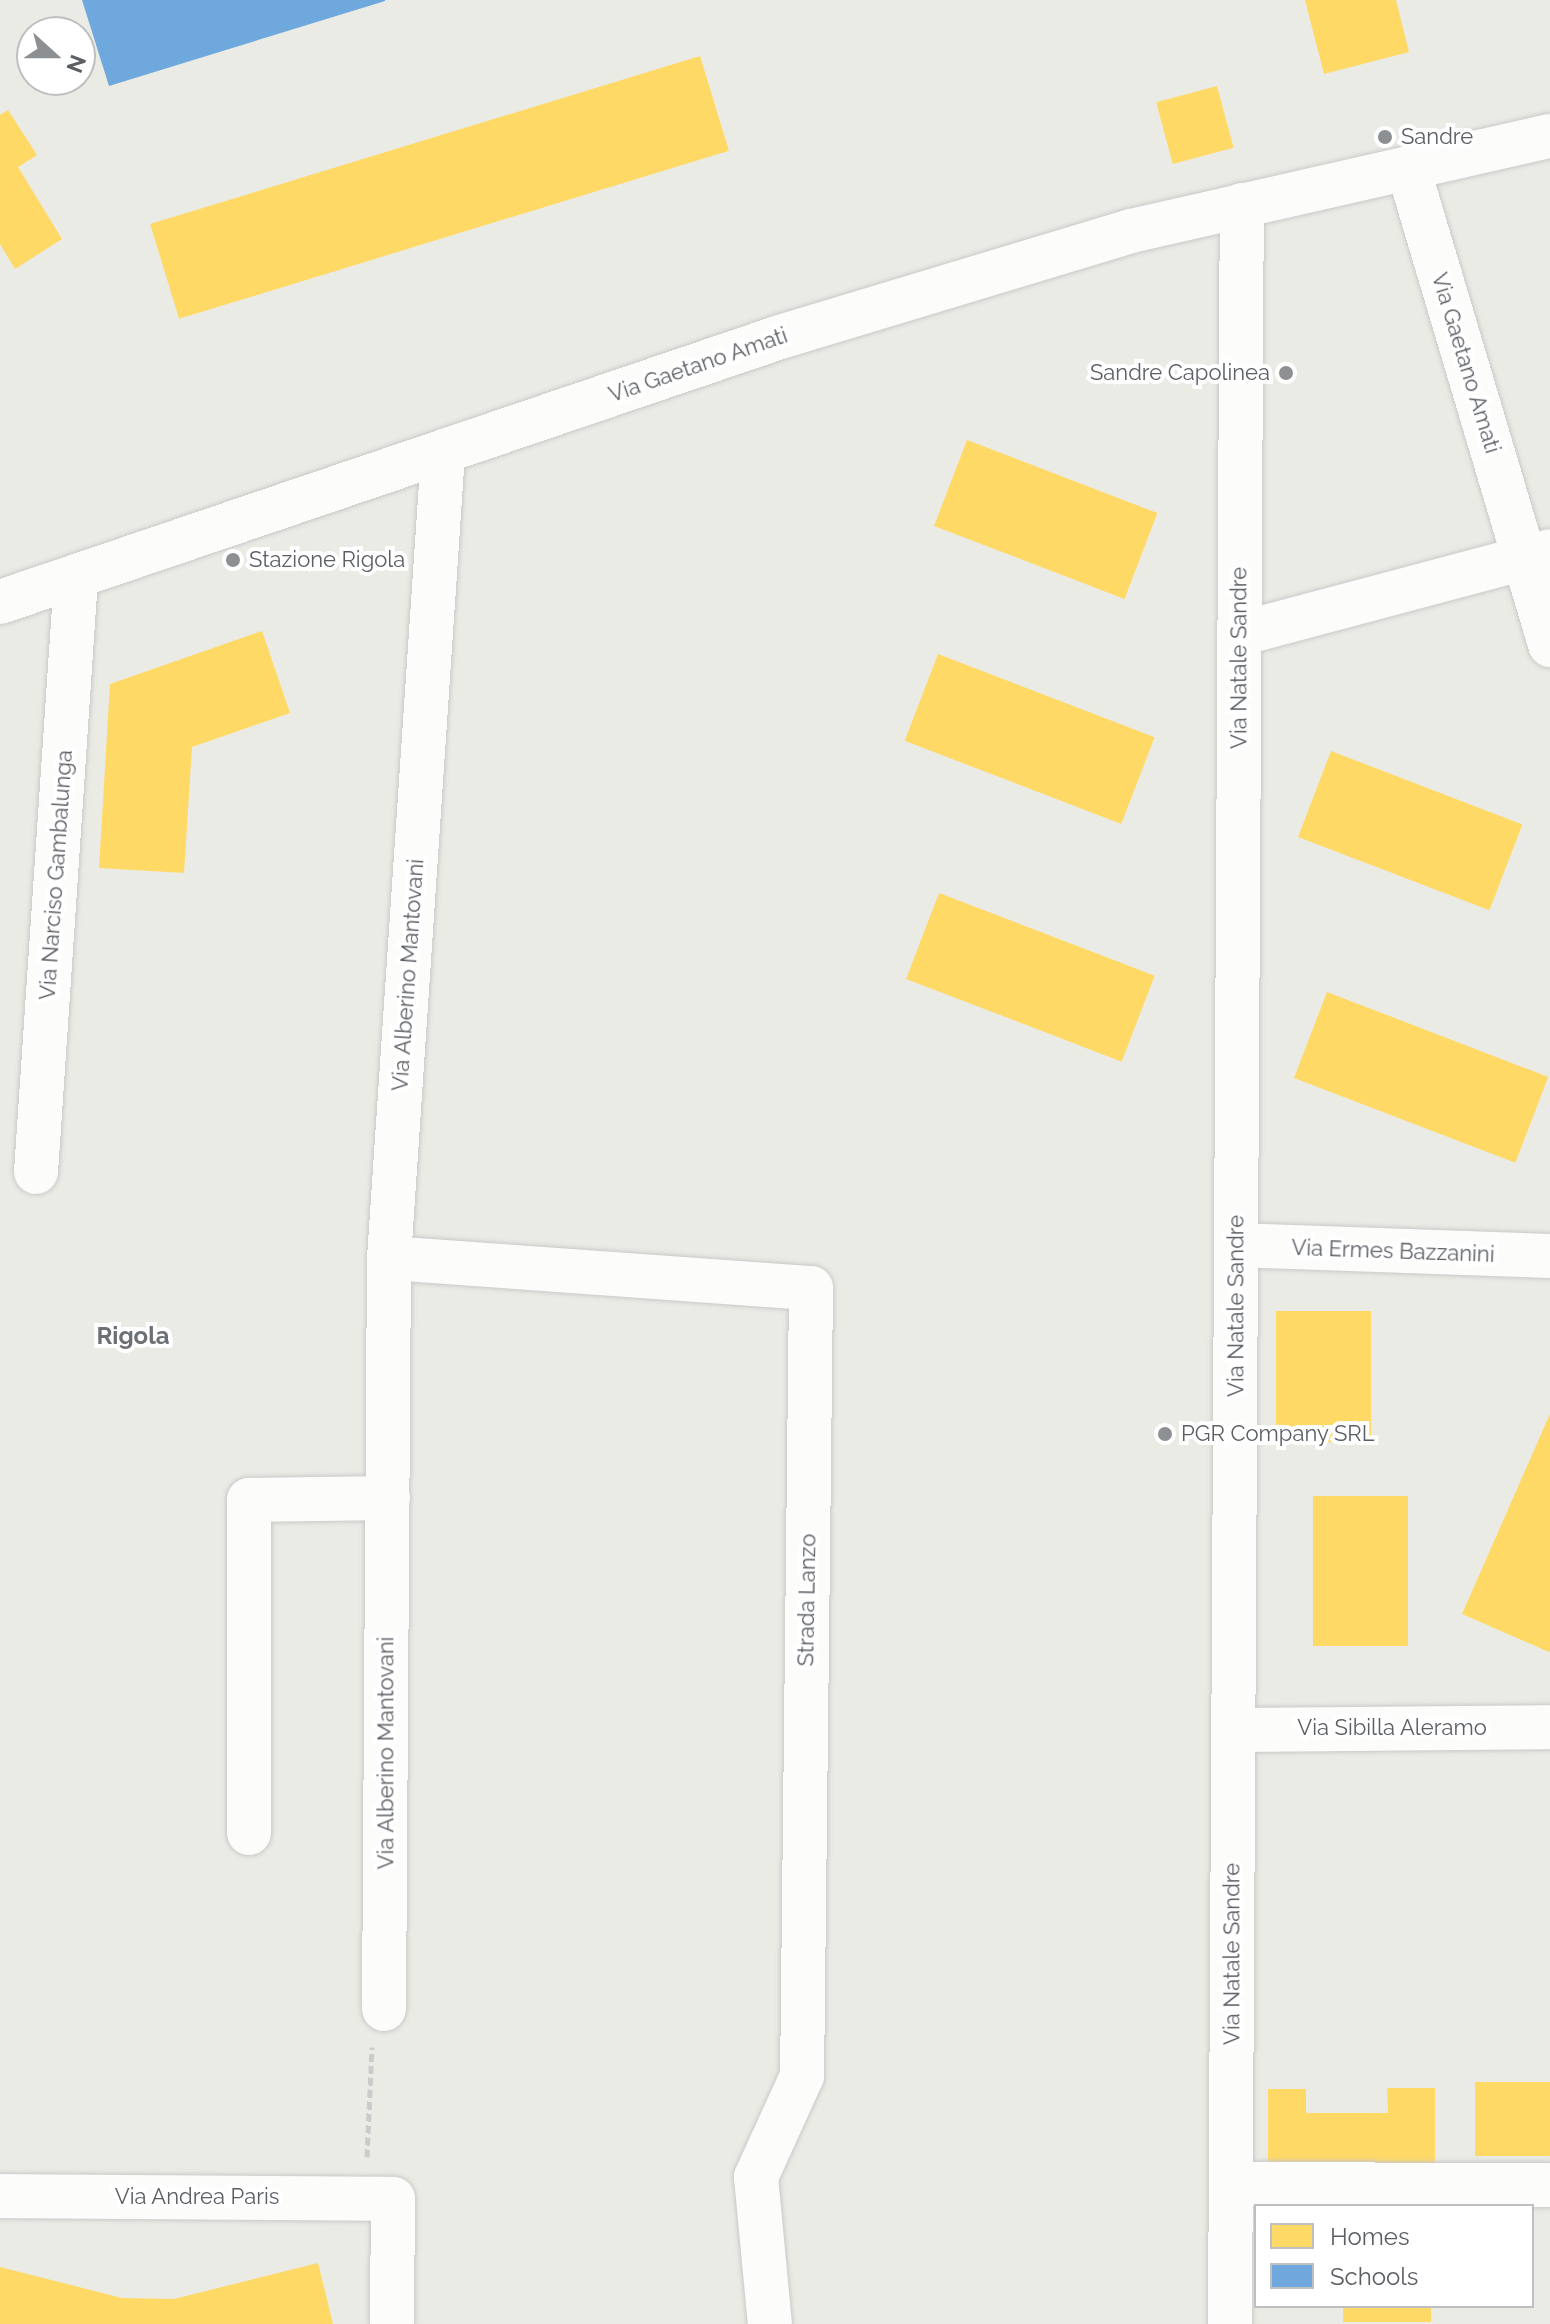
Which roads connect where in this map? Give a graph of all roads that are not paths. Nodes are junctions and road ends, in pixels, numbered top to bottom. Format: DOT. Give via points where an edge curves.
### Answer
graph roads {
  1 [pos="1550,136"];
  2 [pos="1408,168"];
  3 [pos="1242,205"];
  4 [pos="443,453"];
  5 [pos="1537,555"];
  6 [pos="76,578"];
  7 [pos="0,602"];
  8 [pos="1239,634"];
  9 [pos="1550,645"];
  10 [pos="36,1172"];
  11 [pos="1236,1245"];
  12 [pos="1550,1256"];
  13 [pos="389,1258"];
  14 [pos="388,1498"];
  15 [pos="1550,1727"];
  16 [pos="1234,1730"];
  17 [pos="249,1833"];
  18 [pos="384,2009"];
  19 [pos="1231,2184"];
  20 [pos="1550,2185"];
  21 [pos="0,2196"];
  22 [pos="392,2324"];
  23 [pos="770,2324"];
  24 [pos="1230,2324"];
  1 -- 2 [label="street, Via Gaetano Amati"];
  2 -- 3 [label="street, Via Gaetano Amati"];
  2 -- 5 [label="street, Via Gaetano Amati"];
  3 -- 4 [label="street, Via Gaetano Amati" via="780,337"];
  3 -- 8 [label="street, Via Natale Sandre"];
  4 -- 6 [label="street, Via Gaetano Amati"];
  4 -- 13 [label="street, Via Alberino Mantovani"];
  5 -- 8 [label="street"];
  5 -- 9 [label="street, Via Gaetano Amati"];
  6 -- 7 [label="street, Via Gaetano Amati"];
  6 -- 10 [label="street, Via Narciso Gambalunga"];
  8 -- 11 [label="street, Via Natale Sandre"];
  11 -- 12 [label="street, Via Ermes Bazzanini"];
  11 -- 16 [label="street, Via Natale Sandre"];
  13 -- 14 [label="street, Via Alberino Mantovani"];
  13 -- 23 [label="street, Strada Lanzo" via="811,1288 802,2076 756,2177"];
  14 -- 17 [label="street" via="249,1500"];
  14 -- 18 [label="street, Via Alberino Mantovani"];
  15 -- 16 [label="street, Via Sibilla Aleramo"];
  16 -- 19 [label="street, Via Natale Sandre"];
  19 -- 20 [label="street"];
  19 -- 24 [label="street"];
  21 -- 22 [label="street, Via Andrea Paris" via="379,2199"];
}
